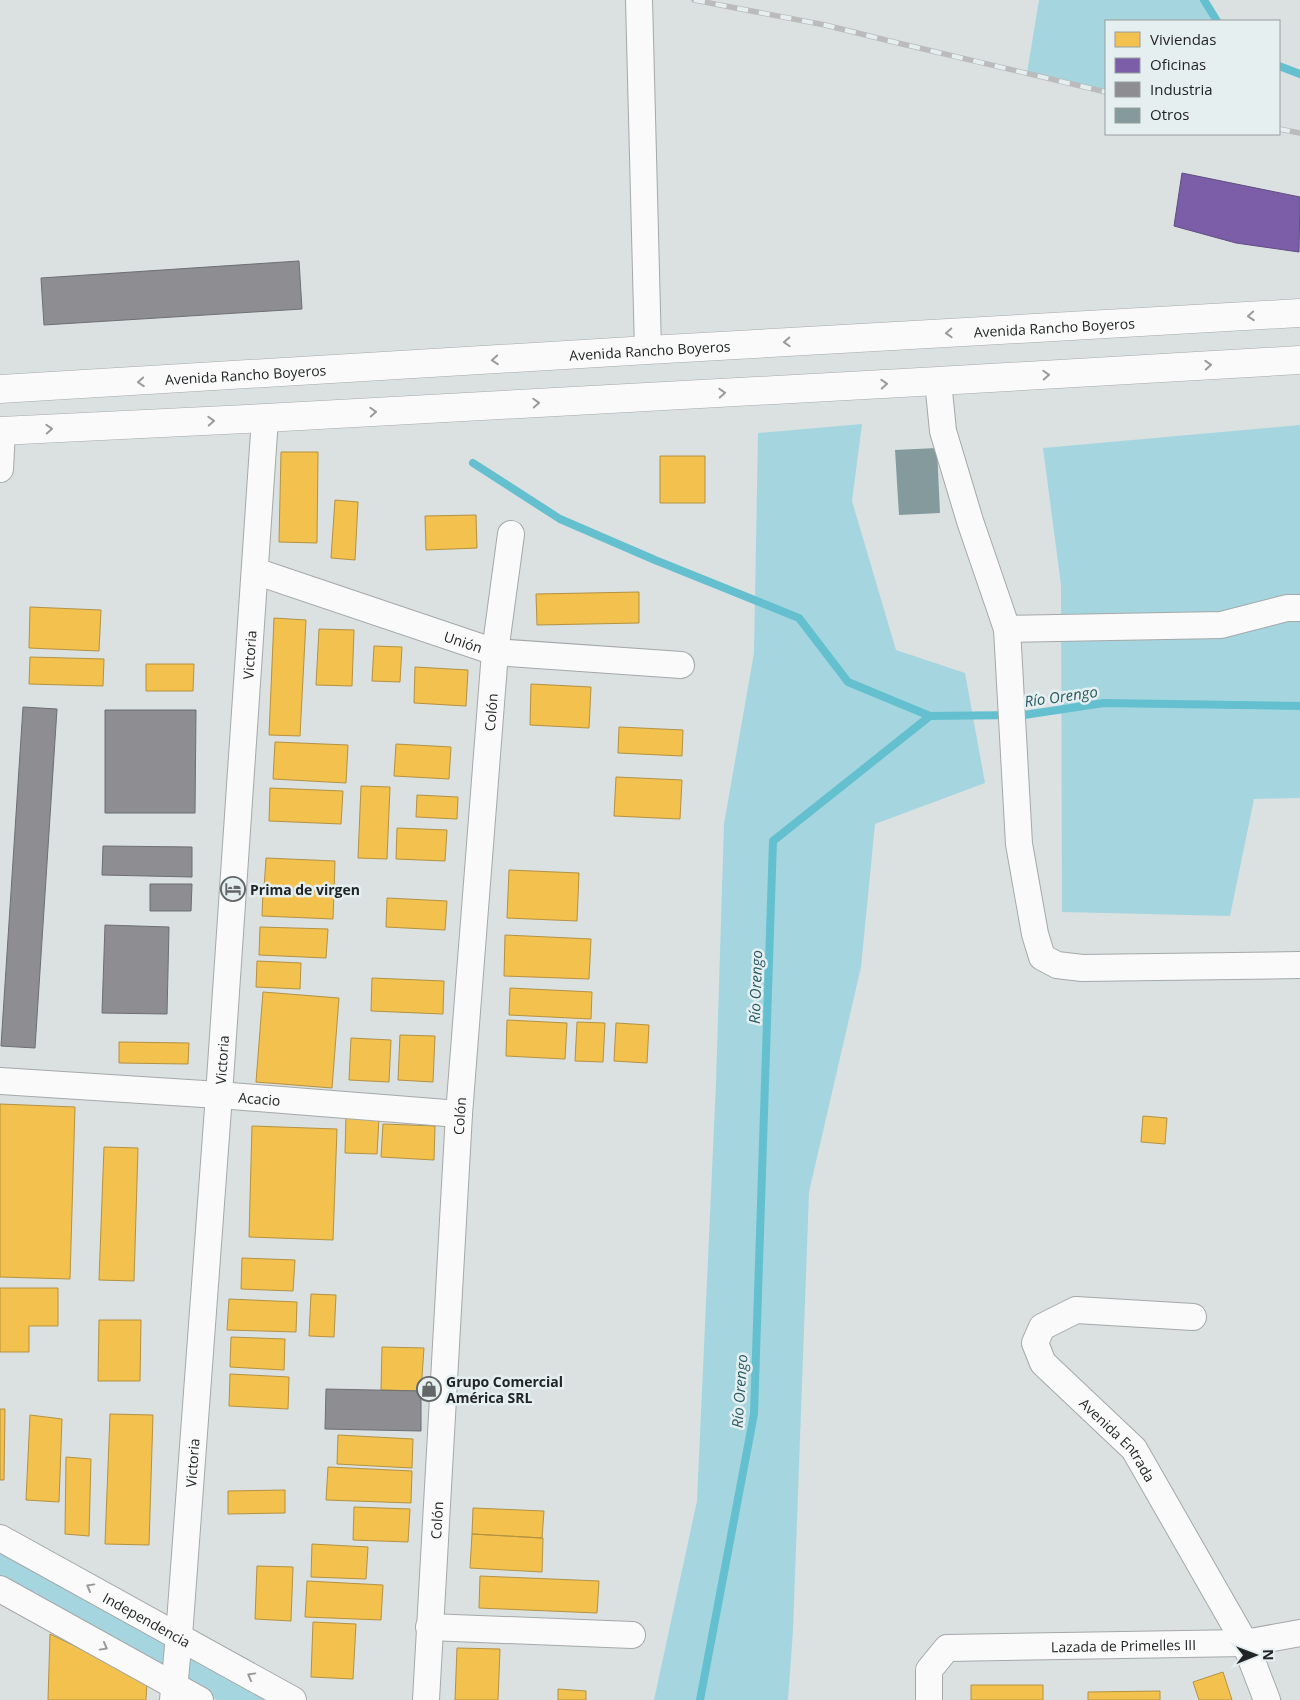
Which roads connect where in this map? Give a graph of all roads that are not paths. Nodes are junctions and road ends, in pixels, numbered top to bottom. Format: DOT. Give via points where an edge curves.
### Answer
graph roads {
  1 [pos="639,0"];
  2 [pos="1300,313"];
  3 [pos="648,350"];
  4 [pos="1300,360"];
  5 [pos="938,381"];
  6 [pos="0,390"];
  7 [pos="265,418"];
  8 [pos="1,431"];
  9 [pos="0,469"];
  10 [pos="510,534"];
  11 [pos="255,571"];
  12 [pos="1300,608"];
  13 [pos="1007,628"];
  14 [pos="495,652"];
  15 [pos="681,665"];
  16 [pos="1300,965"];
  17 [pos="0,1081"];
  18 [pos="219,1095"];
  19 [pos="459,1114"];
  20 [pos="1193,1317"];
  21 [pos="0,1538"];
  22 [pos="0,1589"];
  23 [pos="429,1627"];
  24 [pos="1300,1633"];
  25 [pos="632,1635"];
  26 [pos="179,1636"];
  27 [pos="1246,1642"];
  28 [pos="173,1693"];
  29 [pos="200,1700"];
  30 [pos="293,1700"];
  31 [pos="426,1700"];
  32 [pos="929,1700"];
  33 [pos="1266,1700"];
  1 -- 3 [label="street"];
  2 -- 3 [label="highway, Avenida Rancho Boyeros, one-way"];
  3 -- 6 [label="highway, Avenida Rancho Boyeros, one-way"];
  5 -- 4 [label="highway, one-way"];
  7 -- 5 [label="highway, one-way"];
  5 -- 13 [label="street" via="942,430"];
  8 -- 7 [label="highway, one-way"];
  7 -- 11 [label="street, Victoria"];
  8 -- 9 [label="street"];
  10 -- 14 [label="street, Colón"];
  11 -- 14 [label="street, Unión"];
  11 -- 18 [label="street, Victoria"];
  12 -- 13 [label="street" via="1288,608 1221,625"];
  13 -- 16 [label="street" via="1019,844 1042,956 1057,965 1082,968"];
  14 -- 15 [label="street, Unión"];
  14 -- 19 [label="street, Colón"];
  17 -- 18 [label="street, Acacio"];
  18 -- 19 [label="street, Acacio"];
  18 -- 26 [label="street, Victoria"];
  19 -- 23 [label="street, Colón"];
  20 -- 27 [label="street, Avenida Entrada" via="1076,1310 1042,1327 1035,1343 1043,1363 1134,1450"];
  26 -- 21 [label="street, Independencia, one-way"];
  22 -- 28 [label="street, one-way"];
  23 -- 25 [label="street"];
  23 -- 31 [label="street, Colón"];
  24 -- 27 [label="street, Lazada de Primelles III"];
  26 -- 28 [label="street, Victoria"];
  30 -- 26 [label="street, Independencia, one-way"];
  27 -- 32 [label="street, Lazada de Primelles III" via="947,1648 930,1670"];
  27 -- 33 [label="street, Avenida Entrada"];
  28 -- 29 [label="street"];
}
